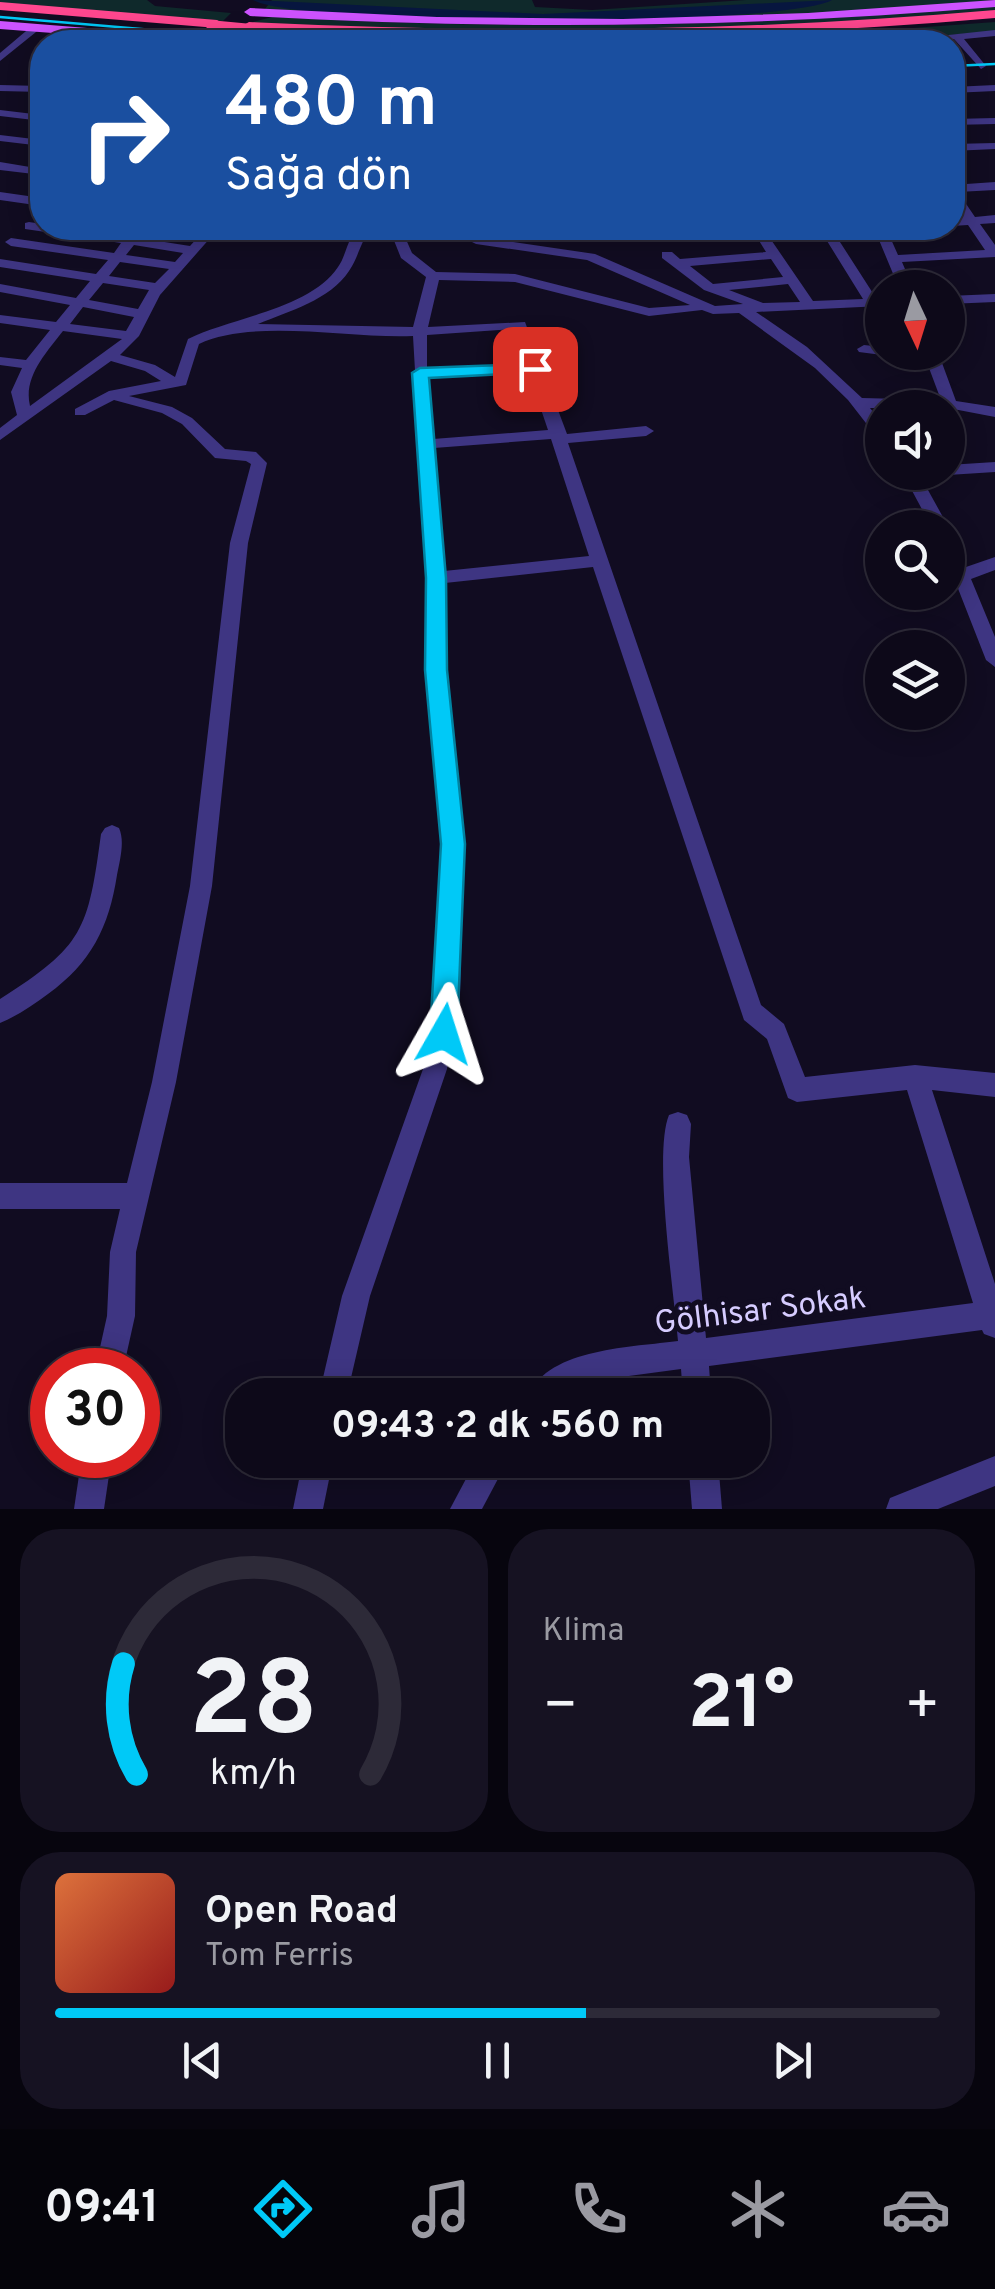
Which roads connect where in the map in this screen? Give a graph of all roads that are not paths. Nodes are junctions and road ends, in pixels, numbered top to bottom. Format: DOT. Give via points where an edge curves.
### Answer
graph roads {
  1 [pos="995,3"];
  2 [pos="0,9"];
  3 [pos="253,15"];
  4 [pos="995,16"];
  5 [pos="0,25"];
  6 [pos="36,28"];
  7 [pos="34,30"];
  8 [pos="96,30"];
  9 [pos="181,30"];
  10 [pos="223,30"];
  11 [pos="403,30"];
  12 [pos="421,30"];
  13 [pos="773,30"];
  14 [pos="848,30"];
  15 [pos="30,33"];
  16 [pos="995,33"];
  17 [pos="965,35"];
  18 [pos="965,46"];
  19 [pos="1,56"];
  20 [pos="995,78"];
  21 [pos="0,88"];
  22 [pos="995,88"];
  23 [pos="24,89"];
  24 [pos="30,89"];
  25 [pos="965,89"];
  26 [pos="0,110"];
  27 [pos="30,116"];
  28 [pos="995,121"];
  29 [pos="965,122"];
  30 [pos="0,138"];
  31 [pos="30,142"];
  32 [pos="995,146"];
  33 [pos="965,147"];
  34 [pos="0,166"];
  35 [pos="30,170"];
  36 [pos="995,186"];
  37 [pos="965,189"];
  38 [pos="0,196"];
  39 [pos="30,200"];
  40 [pos="965,208"];
  41 [pos="995,219"];
  42 [pos="974,220"];
  43 [pos="965,221"];
  44 [pos="30,224"];
  45 [pos="0,228"];
  46 [pos="21,233"];
  47 [pos="30,234"];
  48 [pos="30,235"];
  49 [pos="49,240"];
  50 [pos="130,240"];
  51 [pos="201,240"];
  52 [pos="357,240"];
  53 [pos="400,240"];
  54 [pos="476,240"];
  55 [pos="765,240"];
  56 [pos="833,240"];
  57 [pos="886,240"];
  58 [pos="192,250"];
  59 [pos="994,252"];
  60 [pos="0,253"];
  61 [pos="774,255"];
  62 [pos="117,257"];
  63 [pos="894,258"];
  64 [pos="0,263"];
  65 [pos="178,266"];
  66 [pos="899,270"];
  67 [pos="433,276"];
  68 [pos="98,278"];
  69 [pos="790,280"];
  70 [pos="865,285"];
  71 [pos="709,287"];
  72 [pos="0,288"];
  73 [pos="159,288"];
  74 [pos="995,298"];
  75 [pos="965,299"];
  76 [pos="77,300"];
  77 [pos="865,302"];
  78 [pos="808,304"];
  79 [pos="781,305"];
  80 [pos="703,308"];
  81 [pos="752,308"];
  82 [pos="142,314"];
  83 [pos="0,319"];
  84 [pos="56,328"];
  85 [pos="420,330"];
  86 [pos="777,330"];
  87 [pos="230,331"];
  88 [pos="132,336"];
  89 [pos="112,357"];
  90 [pos="0,360"];
  91 [pos="30,365"];
  92 [pos="535,369"];
  93 [pos="420,373"];
  94 [pos="176,384"];
  95 [pos="0,388"];
  96 [pos="19,392"];
  97 [pos="108,396"];
  98 [pos="862,403"];
  99 [pos="865,403"];
  100 [pos="965,407"];
  101 [pos="865,408"];
  102 [pos="80,412"];
  103 [pos="995,412"];
  104 [pos="13,421"];
  105 [pos="646,432"];
  106 [pos="0,435"];
  107 [pos="559,436"];
  108 [pos="427,444"];
  109 [pos="995,467"];
  110 [pos="965,469"];
  111 [pos="598,561"];
  112 [pos="995,564"];
  113 [pos="965,575"];
  114 [pos="436,578"];
  115 [pos="965,586"];
  116 [pos="995,660"];
  117 [pos="112,834"];
  118 [pos="0,1012"];
  119 [pos="914,1077"];
  120 [pos="995,1086"];
  121 [pos="678,1124"];
  122 [pos="0,1196"];
  123 [pos="134,1196"];
  124 [pos="994,1318"];
  125 [pos="113,1348"];
  126 [pos="694,1351"];
  127 [pos="337,1378"];
  128 [pos="566,1378"];
  129 [pos="696,1378"];
  130 [pos="995,1471"];
  131 [pos="94,1478"];
  132 [pos="314,1478"];
  133 [pos="482,1478"];
  134 [pos="704,1478"];
  135 [pos="89,1509"];
  136 [pos="308,1509"];
  137 [pos="465,1509"];
  138 [pos="707,1509"];
  139 [pos="900,1509"];
  1 -- 3 [label="main road" via="837,18 609,26"];
  2 -- 9 [label="highway"];
  3 -- 10 [label="highway, bridge"];
  3 -- 11 [label="highway"];
  3 -- 12 [label="highway"];
  4 -- 13 [label="highway"];
  4 -- 14 [label="highway"];
  5 -- 6 [label="main road"];
  6 -- 7 [label="street"];
  6 -- 8 [label="main road"];
  15 -- 19 [label="street"];
  16 -- 17 [label="street"];
  18 -- 20 [label="street"];
  21 -- 23 [label="street"];
  22 -- 25 [label="street"];
  23 -- 24 [label="street"];
  23 -- 26 [label="street"];
  26 -- 27 [label="street"];
  28 -- 29 [label="street"];
  30 -- 31 [label="street"];
  32 -- 33 [label="street"];
  34 -- 35 [label="street"];
  36 -- 37 [label="street"];
  38 -- 39 [label="street"];
  40 -- 42 [label="street"];
  41 -- 42 [label="street"];
  42 -- 43 [label="street"];
  42 -- 59 [label="street"];
  44 -- 46 [label="street"];
  45 -- 46 [label="street"];
  46 -- 47 [label="street"];
  46 -- 48 [label="street"];
  46 -- 60 [label="street"];
  49 -- 62 [label="street"];
  50 -- 58 [label="street"];
  50 -- 62 [label="street"];
  51 -- 58 [label="street"];
  52 -- 87 [label="street" via="340,274 317,291"];
  53 -- 67 [label="street" via="406,255"];
  54 -- 80 [label="street" via="590,257"];
  55 -- 61 [label="street"];
  56 -- 70 [label="street"];
  57 -- 63 [label="street"];
  58 -- 65 [label="street"];
  59 -- 63 [label="street"];
  61 -- 69 [label="street"];
  61 -- 71 [label="street" via="673,259"];
  62 -- 65 [label="street"];
  62 -- 68 [label="street"];
  63 -- 66 [label="street"];
  64 -- 68 [label="street"];
  65 -- 73 [label="street"];
  67 -- 80 [label="street" via="515,278 649,312"];
  67 -- 85 [label="street"];
  68 -- 73 [label="street"];
  68 -- 76 [label="street"];
  69 -- 71 [label="street"];
  69 -- 78 [label="street"];
  71 -- 81 [label="street"];
  72 -- 76 [label="street"];
  73 -- 82 [label="street"];
  74 -- 75 [label="street"];
  76 -- 82 [label="street"];
  76 -- 84 [label="street"];
  77 -- 78 [label="street"];
  78 -- 79 [label="street"];
  79 -- 81 [label="street"];
  79 -- 86 [label="street"];
  80 -- 81 [label="street"];
  81 -- 86 [label="street"];
  82 -- 88 [label="street"];
  83 -- 84 [label="street"];
  84 -- 88 [label="street"];
  84 -- 91 [label="street"];
  85 -- 87 [label="street"];
  85 -- 92 [label="street" via="520,325"];
  85 -- 93 [label="street"];
  86 -- 98 [label="street"];
  87 -- 94 [label="street" via="195,340 186,376"];
  88 -- 89 [label="street"];
  89 -- 94 [label="street"];
  89 -- 104 [label="street"];
  90 -- 91 [label="street"];
  91 -- 96 [label="street"];
  92 -- 93 [label="street"];
  92 -- 107 [label="street"];
  93 -- 108 [label="street"];
  94 -- 97 [label="street"];
  95 -- 96 [label="street"];
  96 -- 104 [label="street"];
  97 -- 102 [label="street"];
  97 -- 123 [label="street" via="167,410 221,454 259,463 238,543 202,886"];
  98 -- 99 [label="street"];
  98 -- 101 [label="street"];
  100 -- 103 [label="street"];
  104 -- 106 [label="street"];
  105 -- 107 [label="street"];
  107 -- 108 [label="street"];
  107 -- 111 [label="street"];
  108 -- 114 [label="street"];
  109 -- 110 [label="street"];
  111 -- 114 [label="street"];
  111 -- 119 [label="street" via="752,1012 776,1032 798,1090"];
  112 -- 113 [label="street"];
  114 -- 127 [label="street" via="436,670 453,844 446,1017 415,1137 356,1296"];
  115 -- 116 [label="street"];
  117 -- 118 [label="street" via="102,913 86,944 67,966"];
  119 -- 120 [label="street"];
  119 -- 124 [label="street"];
  121 -- 126 [label="street"];
  122 -- 123 [label="street"];
  123 -- 125 [label="street"];
  124 -- 126 [label="street, Gölhisar Sokak"];
  126 -- 128 [label="street, Gölhisar Sokak"];
  126 -- 129 [label="street"];
  130 -- 139 [label="street"];
  131 -- 135 [label="street"];
  132 -- 136 [label="street"];
  133 -- 137 [label="street"];
  134 -- 138 [label="street"];
}
